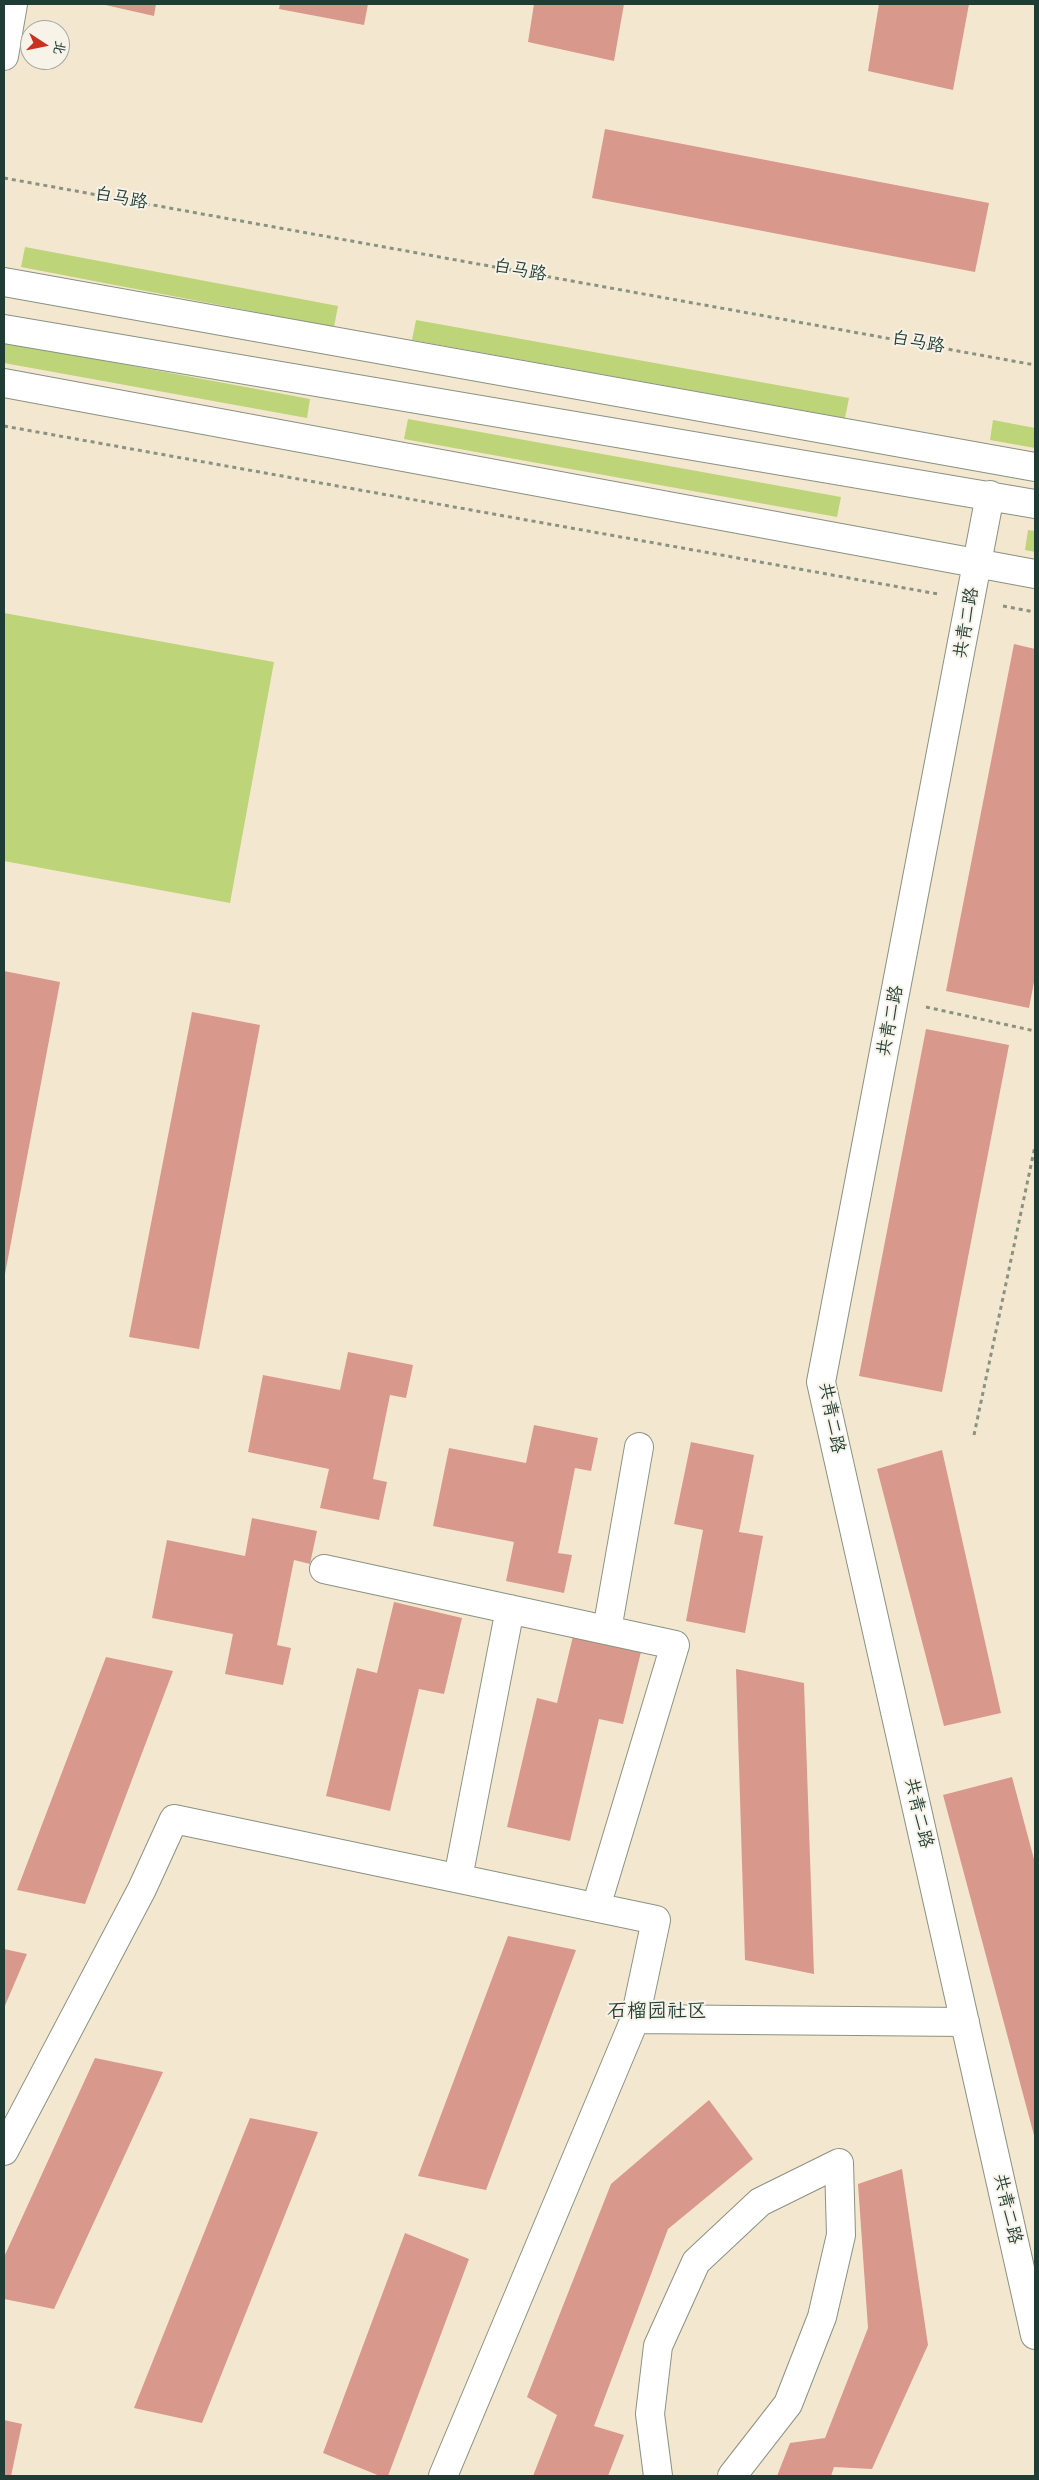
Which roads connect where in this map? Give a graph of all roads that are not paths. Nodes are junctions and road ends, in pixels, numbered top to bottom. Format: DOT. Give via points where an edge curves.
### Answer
graph roads {
  1 [pos="13,4"];
  2 [pos="4,56"];
  3 [pos="4,282"];
  4 [pos="4,329"];
  5 [pos="4,383"];
  6 [pos="1035,467"];
  7 [pos="990,495"];
  8 [pos="1035,504"];
  9 [pos="977,563"];
  10 [pos="1035,574"];
  11 [pos="639,1447"];
  12 [pos="324,1569"];
  13 [pos="510,1609"];
  14 [pos="607,1630"];
  15 [pos="458,1878"];
  16 [pos="596,1908"];
  17 [pos="635,2019"];
  18 [pos="965,2022"];
  19 [pos="4,2151"];
  20 [pos="1035,2335"];
  21 [pos="443,2476"];
  22 [pos="658,2476"];
  23 [pos="732,2476"];
  1 -- 2 [label="street"];
  3 -- 6 [label="street"];
  4 -- 7 [label="street"];
  5 -- 9 [label="street"];
  7 -- 8 [label="street"];
  7 -- 9 [label="street, 共青二路"];
  9 -- 10 [label="street"];
  9 -- 18 [label="street, 共青二路" via="822,1382"];
  11 -- 14 [label="street"];
  12 -- 13 [label="street"];
  13 -- 14 [label="street"];
  13 -- 15 [label="street"];
  14 -- 16 [label="street" via="675,1645"];
  15 -- 16 [label="street"];
  15 -- 19 [label="street" via="174,1819 142,1889"];
  16 -- 17 [label="street" via="656,1920"];
  17 -- 18 [label="street"];
  17 -- 21 [label="street"];
  18 -- 20 [label="street, 共青二路"];
  22 -- 23 [label="street" via="650,2414 658,2346 696,2262 760,2202 839,2163 840,2235 822,2316 788,2404"];
}
